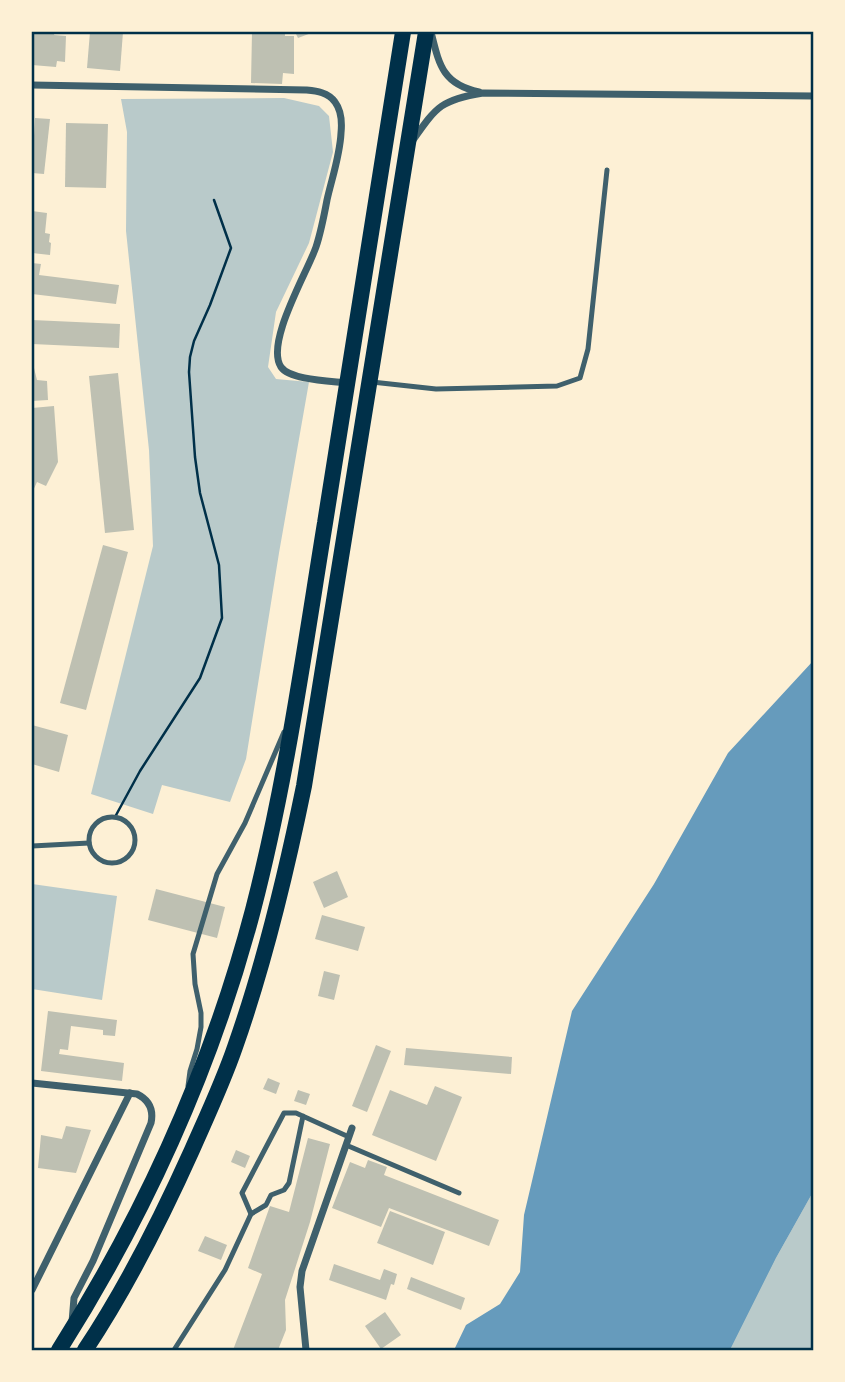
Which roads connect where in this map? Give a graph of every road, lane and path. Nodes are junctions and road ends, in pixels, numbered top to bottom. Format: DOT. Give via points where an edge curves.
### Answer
graph roads {
  1 [pos="403,32"];
  2 [pos="429,32"];
  3 [pos="32,85"];
  4 [pos="483,93"];
  5 [pos="814,96"];
  6 [pos="409,147"];
  7 [pos="607,170"];
  8 [pos="214,200"];
  9 [pos="370,382"];
  10 [pos="347,383"];
  11 [pos="294,709"];
  12 [pos="115,817"];
  13 [pos="89,843"];
  14 [pos="32,846"];
  15 [pos="32,1083"];
  16 [pos="130,1093"];
  17 [pos="189,1100"];
  18 [pos="303,1116"];
  19 [pos="352,1128"];
  20 [pos="348,1141"];
  21 [pos="459,1193"];
  22 [pos="251,1214"];
  23 [pos="32,1290"];
  24 [pos="71,1332"];
  25 [pos="59,1350"];
  26 [pos="85,1350"];
  27 [pos="174,1350"];
  28 [pos="306,1350"];
  1 -- 10 [label="main road"];
  2 -- 4 [label="street" via="447,77 460,87"];
  2 -- 6 [label="main road"];
  3 -- 10 [label="street" via="306,90 326,94 334,101 341,123 337,158 317,246 285,319 277,355 290,375"];
  4 -- 5 [label="street"];
  4 -- 6 [label="street" via="442,105"];
  6 -- 9 [label="main road"];
  7 -- 9 [label="lane" via="588,349 580,378 557,386 449,388"];
  8 -- 12 [label="path" via="231,248 194,341 189,391 200,493 219,565 222,618 200,678"];
  9 -- 26 [label="main road" via="293,844 255,986 235,1048 179,1179 143,1253"];
  10 -- 11 [label="main road"];
  11 -- 17 [label="main road" via="253,912"];
  11 -- 17 [label="lane" via="245,823 217,874 193,954 201,1035 189,1078"];
  12 -- 13 [label="lane" via="101,819"];
  12 -- 13 [label="lane" via="134,830 135,846 126,859 104,861"];
  13 -- 14 [label="lane"];
  15 -- 16 [label="street"];
  16 -- 23 [label="street"];
  16 -- 24 [label="street" via="148,1103 152,1118 74,1298"];
  17 -- 24 [label="main road" via="157,1174"];
  18 -- 20 [label="lane"];
  18 -- 22 [label="lane" via="289,1183"];
  18 -- 22 [label="lane" via="284,1112 242,1193"];
  19 -- 20 [label="street"];
  20 -- 21 [label="lane"];
  20 -- 28 [label="street" via="302,1271"];
  22 -- 27 [label="lane" via="225,1270"];
  24 -- 25 [label="main road"];
}
